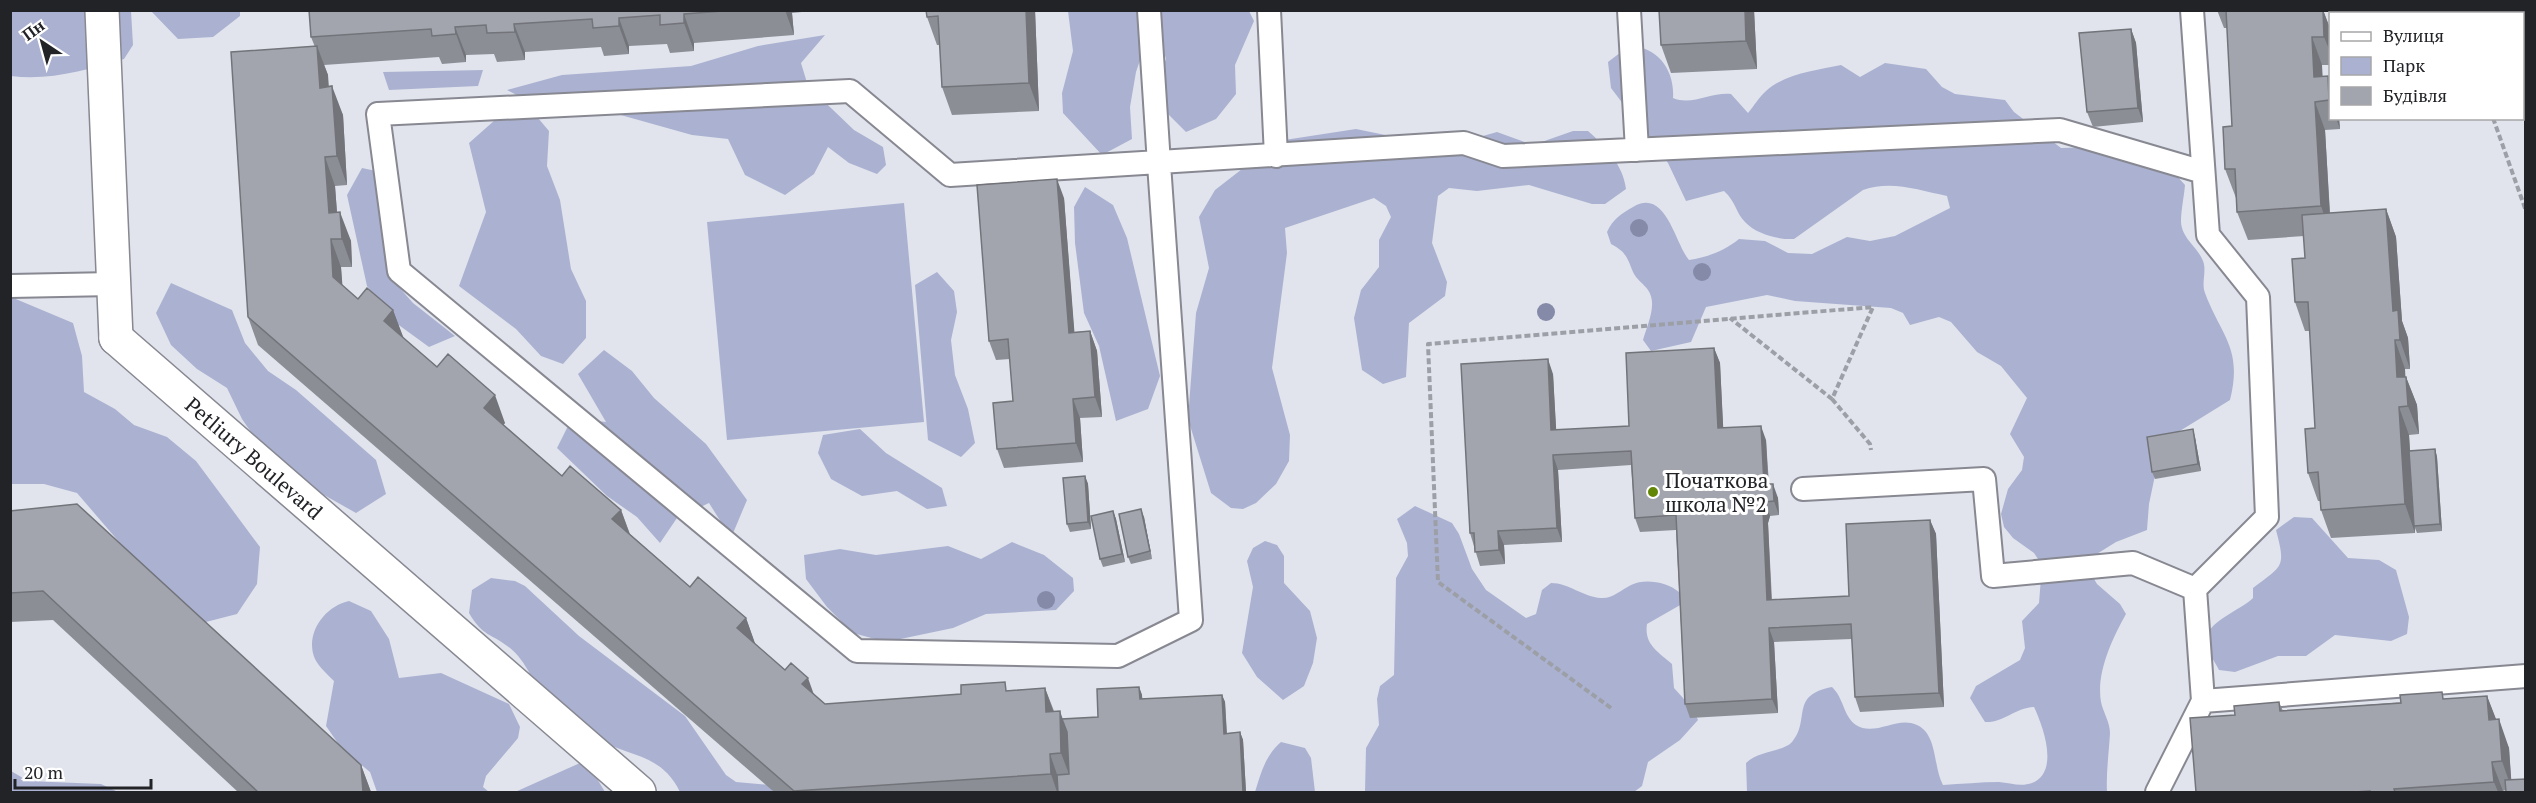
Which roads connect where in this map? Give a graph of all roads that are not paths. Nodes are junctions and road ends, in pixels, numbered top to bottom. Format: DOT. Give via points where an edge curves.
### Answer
graph roads {
  1 [pos="102,10"];
  2 [pos="1149,10"];
  3 [pos="1269,10"];
  4 [pos="1629,10"];
  5 [pos="2192,10"];
  6 [pos="1637,150"];
  7 [pos="1276,156"];
  8 [pos="1159,164"];
  9 [pos="2204,172"];
  10 [pos="112,284"];
  11 [pos="10,286"];
  12 [pos="1803,489"];
  13 [pos="2195,590"];
  14 [pos="2526,676"];
  15 [pos="2203,700"];
  16 [pos="639,792"];
  17 [pos="2157,792"];
  1 -- 10 [label="street, Petliury Boulevard"];
  2 -- 8 [label="lane"];
  3 -- 7 [label="lane"];
  4 -- 6 [label="lane"];
  5 -- 9 [label="lane"];
  6 -- 7 [label="lane" via="1503,156 1464,143"];
  6 -- 9 [label="lane" via="2060,130"];
  7 -- 8 [label="lane"];
  8 -- 8 [label="lane" via="950,175 850,91 378,114 399,272 857,651 1118,656 1191,620"];
  9 -- 13 [label="lane" via="2208,235 2258,297 2266,517"];
  10 -- 11 [label="lane"];
  10 -- 16 [label="street, Petliury Boulevard" via="116,338"];
  12 -- 13 [label="lane" via="1984,479 1993,576 2133,563"];
  13 -- 15 [label="lane"];
  14 -- 15 [label="lane"];
  15 -- 17 [label="lane"];
}
